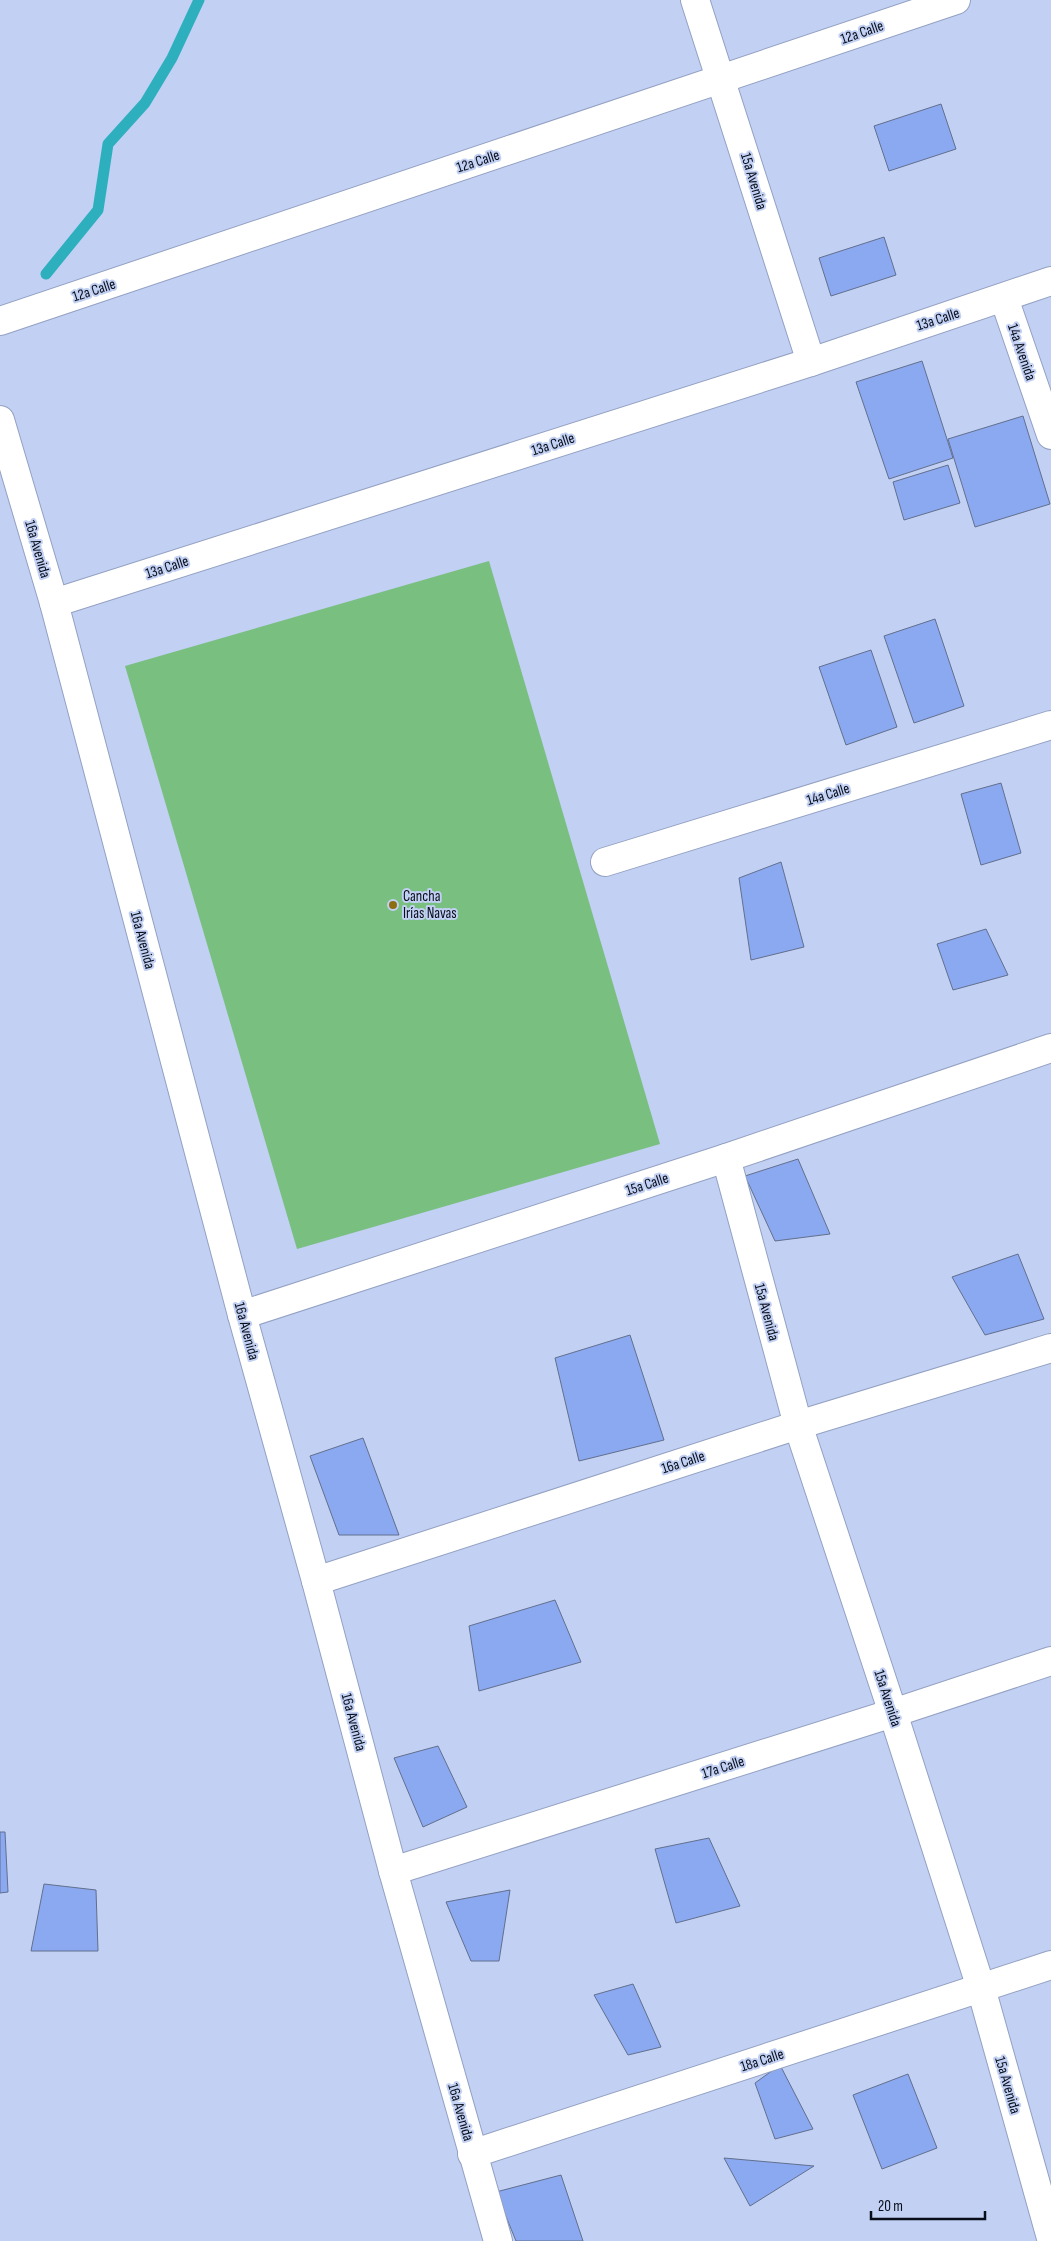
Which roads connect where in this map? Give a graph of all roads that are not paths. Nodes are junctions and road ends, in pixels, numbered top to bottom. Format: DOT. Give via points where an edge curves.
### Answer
graph roads {
  1 [pos="695,0"];
  2 [pos="956,0"];
  3 [pos="722,80"];
  4 [pos="1051,281"];
  5 [pos="1004,298"];
  6 [pos="0,321"];
  7 [pos="811,362"];
  8 [pos="0,420"];
  9 [pos="1051,435"];
  10 [pos="54,603"];
  11 [pos="1051,725"];
  12 [pos="605,862"];
  13 [pos="1051,1048"];
  14 [pos="726,1158"];
  15 [pos="242,1315"];
  16 [pos="1051,1348"];
  17 [pos="798,1425"];
  18 [pos="316,1581"];
  19 [pos="1051,1661"];
  20 [pos="893,1713"];
  21 [pos="393,1871"];
  22 [pos="1051,1965"];
  23 [pos="981,1988"];
  24 [pos="472,2154"];
  25 [pos="1051,2238"];
  26 [pos="498,2241"];
  1 -- 3 [label="street, 15a Avenida"];
  2 -- 3 [label="street, 12a Calle"];
  3 -- 6 [label="street, 12a Calle"];
  3 -- 7 [label="street, 15a Avenida"];
  4 -- 5 [label="street, 13a Calle"];
  5 -- 7 [label="street, 13a Calle"];
  5 -- 9 [label="street, 14a Avenida"];
  7 -- 10 [label="street, 13a Calle"];
  8 -- 10 [label="street, 16a Avenida"];
  10 -- 15 [label="street, 16a Avenida"];
  11 -- 12 [label="street, 14a Calle"];
  13 -- 14 [label="street, 15a Calle"];
  14 -- 15 [label="street, 15a Calle"];
  14 -- 17 [label="street, 15a Avenida"];
  15 -- 18 [label="street, 16a Avenida"];
  16 -- 17 [label="street, 16a Calle"];
  17 -- 18 [label="street, 16a Calle"];
  17 -- 20 [label="street, 15a Avenida"];
  18 -- 21 [label="street, 16a Avenida"];
  19 -- 20 [label="street, 17a Calle"];
  20 -- 21 [label="street, 17a Calle"];
  20 -- 23 [label="street, 15a Avenida"];
  21 -- 24 [label="street, 16a Avenida"];
  22 -- 23 [label="street, 18a Calle"];
  23 -- 24 [label="street, 18a Calle"];
  23 -- 25 [label="street, 15a Avenida"];
  24 -- 26 [label="street, 16a Avenida"];
}
